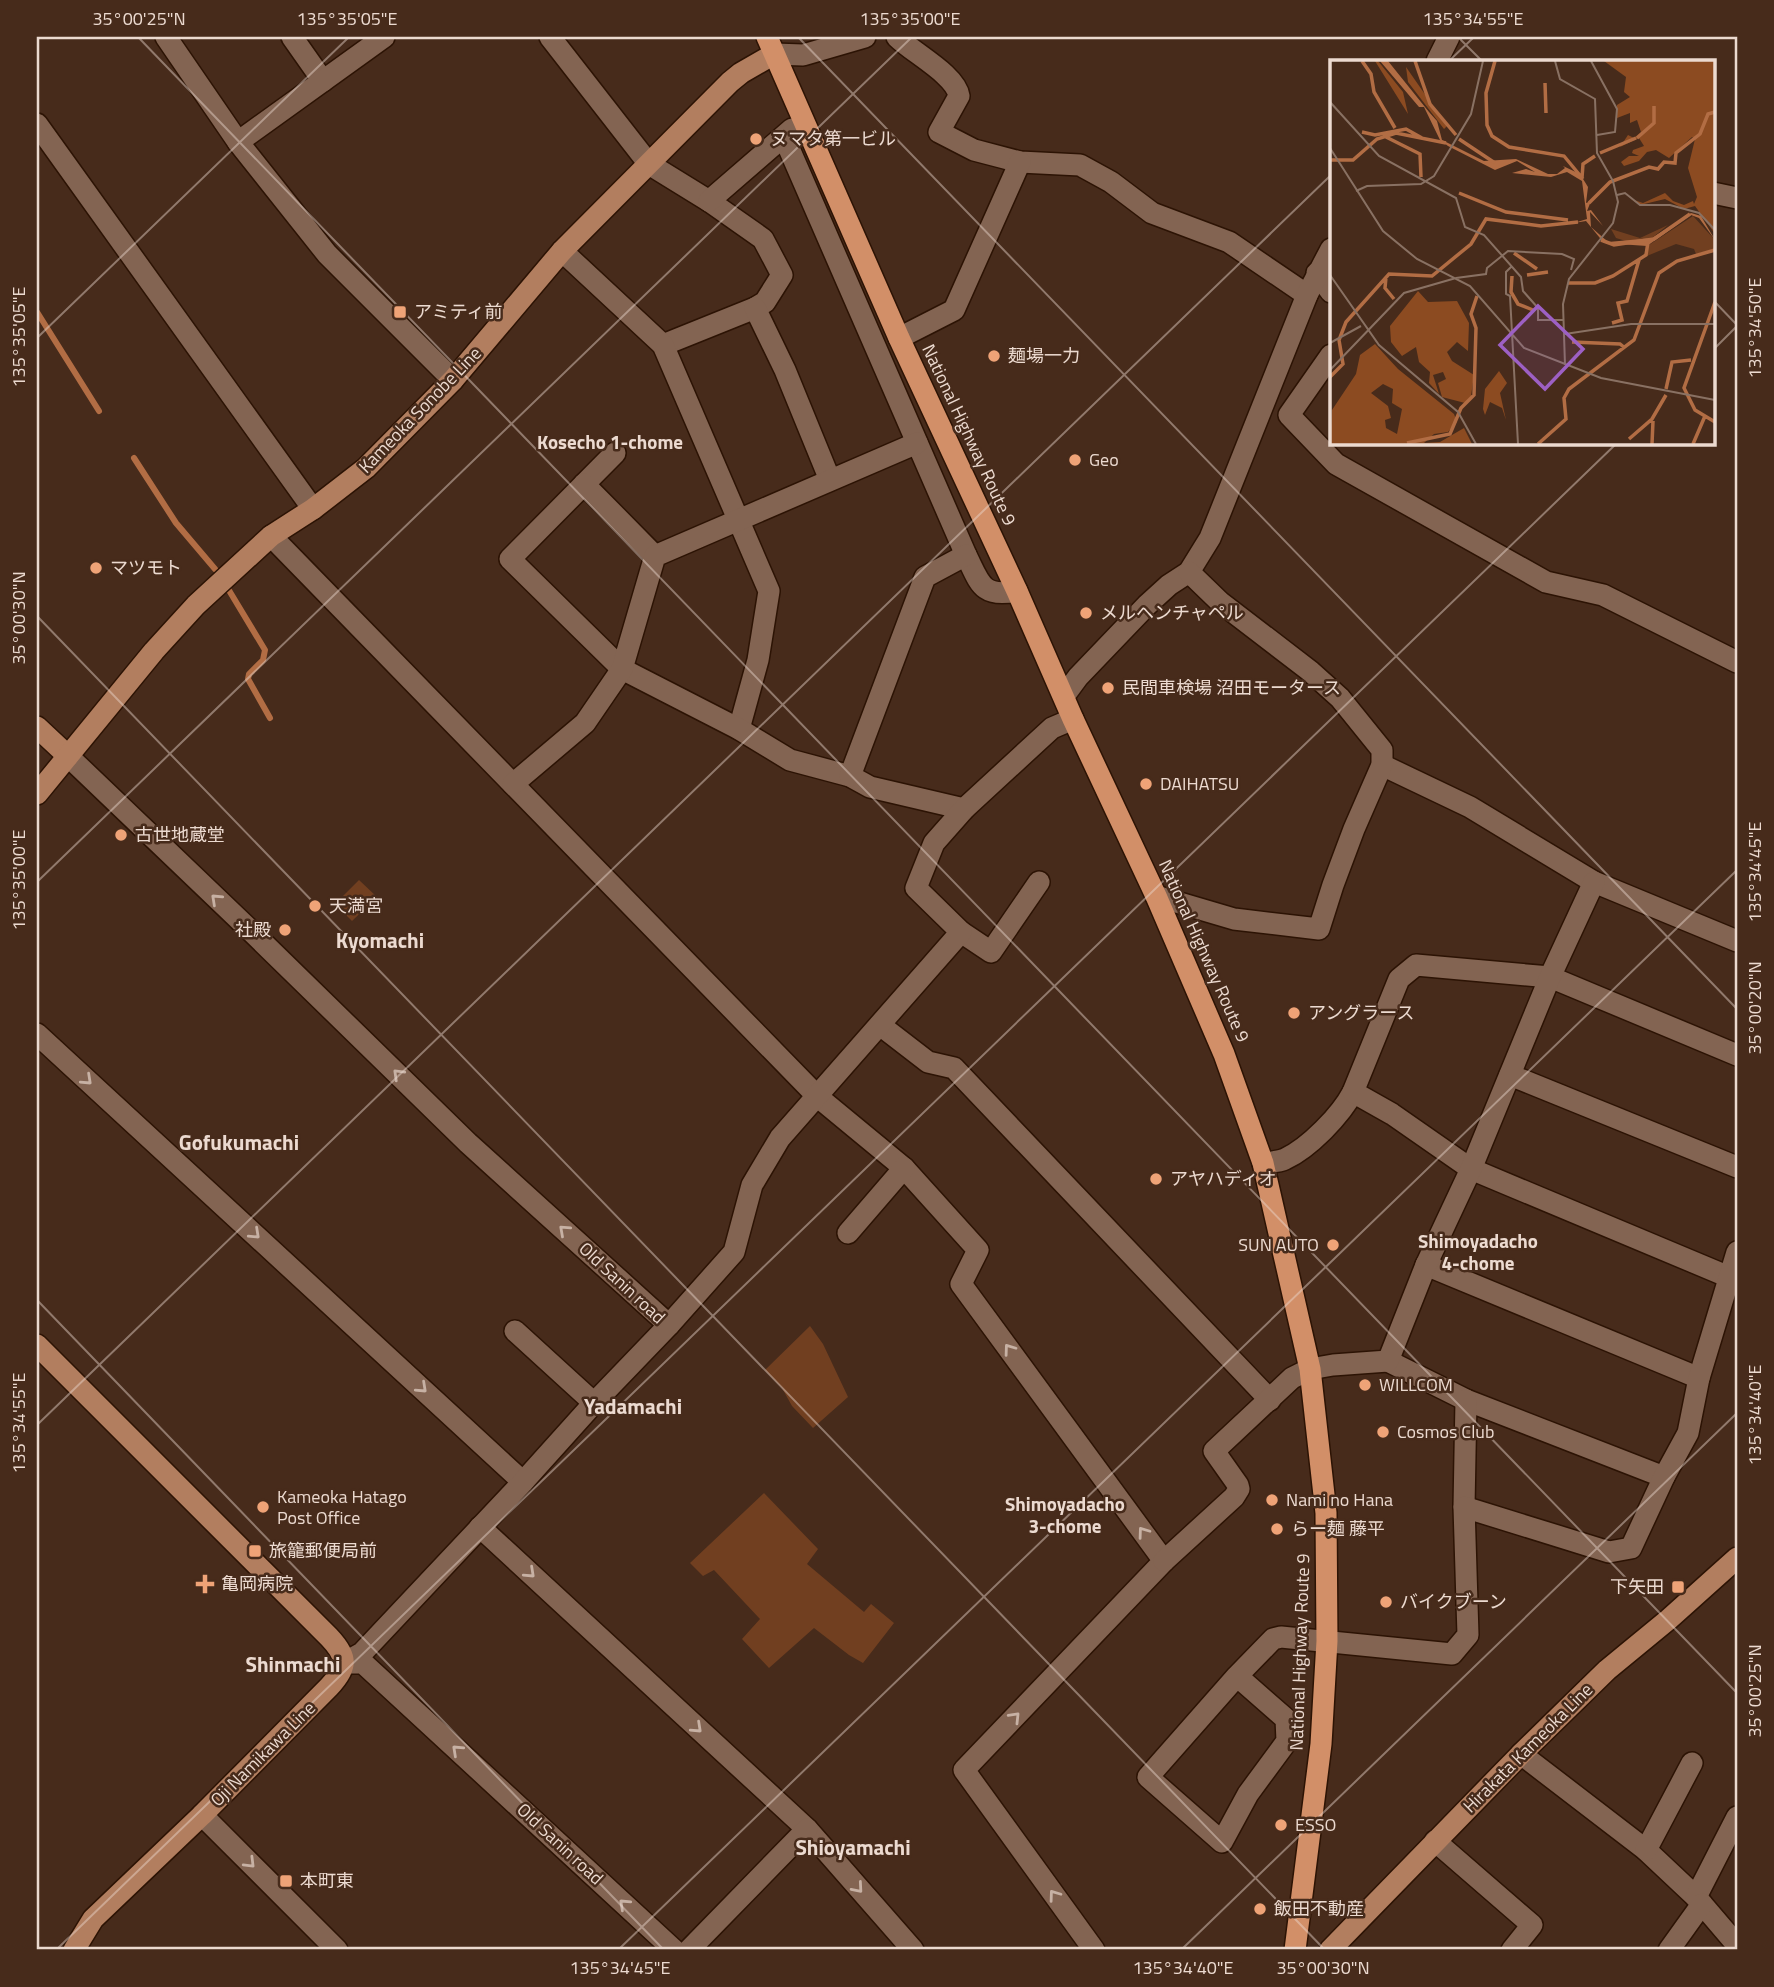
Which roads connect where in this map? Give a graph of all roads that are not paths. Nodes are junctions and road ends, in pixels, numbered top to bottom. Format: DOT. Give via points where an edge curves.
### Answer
graph roads {
  1 [pos="166,37"];
  2 [pos="292,37"];
  3 [pos="384,37"];
  4 [pos="550,37"];
  5 [pos="865,37"];
  6 [pos="897,37"];
  7 [pos="1449,37"];
  8 [pos="770,46"];
  9 [pos="1438,60"];
  10 [pos="323,81"];
  11 [pos="803,118"];
  12 [pos="37,124"];
  13 [pos="783,137"];
  14 [pos="238,142"];
  15 [pos="1020,162"];
  16 [pos="649,164"];
  17 [pos="1714,193"];
  18 [pos="1737,198"];
  19 [pos="709,201"];
  20 [pos="562,251"];
  21 [pos="1330,251"];
  22 [pos="1317,273"];
  23 [pos="1330,291"];
  24 [pos="1307,295"];
  25 [pos="755,308"];
  26 [pos="899,338"];
  27 [pos="663,345"];
  28 [pos="1330,356"];
  29 [pos="453,380"];
  30 [pos="917,443"];
  31 [pos="615,453"];
  32 [pos="830,480"];
  33 [pos="584,484"];
  34 [pos="313,509"];
  35 [pos="737,520"];
  36 [pos="271,536"];
  37 [pos="965,555"];
  38 [pos="655,556"];
  39 [pos="1189,572"];
  40 [pos="1017,591"];
  41 [pos="1737,662"];
  42 [pos="622,669"];
  43 [pos="1064,696"];
  44 [pos="1073,719"];
  45 [pos="37,727"];
  46 [pos="739,729"];
  47 [pos="68,757"];
  48 [pos="1382,765"];
  49 [pos="850,776"];
  50 [pos="513,784"];
  51 [pos="37,794"];
  52 [pos="964,809"];
  53 [pos="1040,882"];
  54 [pos="1594,883"];
  55 [pos="1156,896"];
  56 [pos="961,932"];
  57 [pos="1737,941"];
  58 [pos="1550,977"];
  59 [pos="880,1025"];
  60 [pos="37,1034"];
  61 [pos="1737,1055"];
  62 [pos="1510,1075"];
  63 [pos="1353,1092"];
  64 [pos="818,1097"];
  65 [pos="1263,1163"];
  66 [pos="1737,1167"];
  67 [pos="904,1168"];
  68 [pos="1471,1169"];
  69 [pos="848,1233"];
  70 [pos="1737,1252"];
  71 [pos="1426,1265"];
  72 [pos="1729,1277"];
  73 [pos="669,1325"];
  74 [pos="515,1331"];
  75 [pos="37,1345"];
  76 [pos="1388,1362"];
  77 [pos="1310,1370"];
  78 [pos="1699,1378"];
  79 [pos="1270,1399"];
  80 [pos="1466,1400"];
  81 [pos="594,1403"];
  82 [pos="1664,1477"];
  83 [pos="523,1482"];
  84 [pos="1464,1507"];
  85 [pos="480,1527"];
  86 [pos="1737,1558"];
  87 [pos="1164,1561"];
  88 [pos="1327,1641"];
  89 [pos="344,1663"];
  90 [pos="1237,1676"];
  91 [pos="1521,1754"];
  92 [pos="1692,1763"];
  93 [pos="202,1815"];
  94 [pos="1737,1817"];
  95 [pos="807,1829"];
  96 [pos="1435,1841"];
  97 [pos="1646,1850"];
  98 [pos="1699,1901"];
  99 [pos="1737,1945"];
  100 [pos="74,1950"];
  101 [pos="337,1950"];
  102 [pos="674,1950"];
  103 [pos="689,1950"];
  104 [pos="913,1950"];
  105 [pos="1094,1950"];
  106 [pos="1294,1950"];
  107 [pos="1330,1950"];
  108 [pos="1512,1950"];
  109 [pos="1669,1950"];
  1 -- 14 [label="street"];
  2 -- 10 [label="street"];
  3 -- 10 [label="street"];
  4 -- 16 [label="street"];
  5 -- 8 [label="street" via="803,55"];
  6 -- 15 [label="street" via="958,90 939,132 974,150"];
  7 -- 9 [label="street"];
  8 -- 11 [label="highway, National Highway Route 9"];
  8 -- 16 [label="main road, Kameoka Sonobe Line"];
  10 -- 14 [label="street"];
  11 -- 13 [label="street"];
  11 -- 26 [label="highway, National Highway Route 9"];
  12 -- 34 [label="street"];
  13 -- 19 [label="street"];
  13 -- 30 [label="street"];
  14 -- 29 [label="street" via="327,254"];
  15 -- 24 [label="street" via="1080,165 1111,181 1152,213 1229,242"];
  15 -- 26 [label="street" via="954,310"];
  16 -- 19 [label="street"];
  16 -- 20 [label="main road, Kameoka Sonobe Line"];
  17 -- 18 [label="street"];
  19 -- 25 [label="street" via="763,239 782,275 765,302"];
  20 -- 27 [label="street"];
  20 -- 29 [label="main road, Kameoka Sonobe Line"];
  21 -- 22 [label="street"];
  22 -- 23 [label="street"];
  22 -- 24 [label="street"];
  24 -- 39 [label="street" via="1210,538"];
  25 -- 27 [label="street"];
  25 -- 32 [label="street"];
  26 -- 40 [label="highway, National Highway Route 9"];
  27 -- 35 [label="street"];
  28 -- 41 [label="street" via="1289,415 1336,464 1546,582 1602,595"];
  29 -- 34 [label="main road, Kameoka Sonobe Line" via="366,468"];
  30 -- 32 [label="street"];
  30 -- 37 [label="street"];
  31 -- 33 [label="street"];
  32 -- 35 [label="street"];
  33 -- 38 [label="street"];
  33 -- 42 [label="street" via="510,559"];
  34 -- 36 [label="main road, Kameoka Sonobe Line"];
  35 -- 38 [label="street"];
  35 -- 46 [label="street" via="769,592 758,660"];
  36 -- 47 [label="main road, Kameoka Sonobe Line" via="154,651"];
  36 -- 50 [label="street"];
  37 -- 40 [label="street" via="987,590 1000,594"];
  37 -- 49 [label="street" via="925,577"];
  38 -- 42 [label="street"];
  39 -- 43 [label="street" via="1147,605"];
  39 -- 48 [label="street" via="1340,698 1382,750"];
  40 -- 43 [label="highway, National Highway Route 9"];
  42 -- 46 [label="street"];
  42 -- 50 [label="street" via="585,723"];
  43 -- 44 [label="highway, National Highway Route 9"];
  44 -- 52 [label="street" via="1052,728"];
  44 -- 55 [label="highway, National Highway Route 9"];
  45 -- 47 [label="main road"];
  46 -- 49 [label="street" via="790,760"];
  47 -- 51 [label="main road, Kameoka Sonobe Line"];
  73 -- 47 [label="street, Old Sanin road, one-way" via="468,1143"];
  48 -- 54 [label="street" via="1470,807"];
  48 -- 55 [label="street" via="1332,885 1319,929 1234,919"];
  49 -- 52 [label="street" via="870,787"];
  50 -- 64 [label="street"];
  52 -- 56 [label="street" via="934,843 916,888"];
  53 -- 56 [label="street" via="991,952"];
  54 -- 57 [label="street"];
  54 -- 58 [label="street"];
  55 -- 65 [label="highway, National Highway Route 9" via="1224,1054"];
  56 -- 59 [label="street"];
  58 -- 61 [label="street"];
  58 -- 62 [label="street"];
  58 -- 63 [label="street" via="1416,965 1399,979"];
  59 -- 64 [label="street"];
  59 -- 79 [label="street" via="928,1062 954,1068"];
  60 -- 83 [label="street, one-way"];
  62 -- 66 [label="street"];
  62 -- 68 [label="street"];
  63 -- 65 [label="street" via="1310,1141 1284,1160"];
  63 -- 68 [label="street"];
  64 -- 67 [label="street"];
  64 -- 73 [label="street" via="780,1138 752,1185 734,1252"];
  65 -- 77 [label="highway, National Highway Route 9"];
  67 -- 69 [label="street"];
  87 -- 67 [label="street, one-way" via="961,1284 978,1250"];
  68 -- 71 [label="street"];
  68 -- 72 [label="street"];
  70 -- 72 [label="street"];
  71 -- 76 [label="street"];
  71 -- 78 [label="street"];
  72 -- 78 [label="street"];
  73 -- 81 [label="street, Old Sanin road"];
  74 -- 81 [label="street"];
  75 -- 89 [label="main road" via="335,1643"];
  76 -- 77 [label="street"];
  76 -- 80 [label="street"];
  77 -- 79 [label="street" via="1293,1378"];
  77 -- 88 [label="highway, National Highway Route 9" via="1326,1513"];
  78 -- 82 [label="street" via="1688,1433"];
  79 -- 87 [label="street" via="1214,1451 1238,1485 1234,1497"];
  80 -- 82 [label="street"];
  80 -- 84 [label="street"];
  81 -- 83 [label="street, Old Sanin road"];
  82 -- 84 [label="street" via="1631,1548 1609,1552"];
  83 -- 85 [label="street, Old Sanin road"];
  84 -- 88 [label="street" via="1468,1635 1452,1654"];
  85 -- 89 [label="street, Old Sanin road" via="362,1653"];
  85 -- 95 [label="street, one-way"];
  86 -- 91 [label="main road, Hirakata Kameoka Line" via="1607,1670"];
  105 -- 87 [label="street, one-way" via="964,1770"];
  88 -- 90 [label="street" via="1273,1639"];
  88 -- 106 [label="highway, National Highway Route 9" via="1321,1744"];
  89 -- 93 [label="main road, Oji Namikawa Line" via="340,1676"];
  102 -- 89 [label="street, Old Sanin road, one-way" via="363,1663"];
  90 -- 90 [label="street" via="1286,1719 1287,1741 1248,1794 1222,1842 1147,1777"];
  91 -- 96 [label="main road, Hirakata Kameoka Line"];
  91 -- 97 [label="street"];
  92 -- 97 [label="street"];
  93 -- 100 [label="main road, Oji Namikawa Line" via="93,1919"];
  93 -- 101 [label="street, one-way"];
  94 -- 98 [label="street"];
  95 -- 103 [label="street"];
  95 -- 104 [label="street, one-way"];
  96 -- 107 [label="main road, Hirakata Kameoka Line"];
  96 -- 108 [label="street" via="1532,1925"];
  97 -- 98 [label="street"];
  98 -- 99 [label="street"];
  98 -- 109 [label="street"];
}
